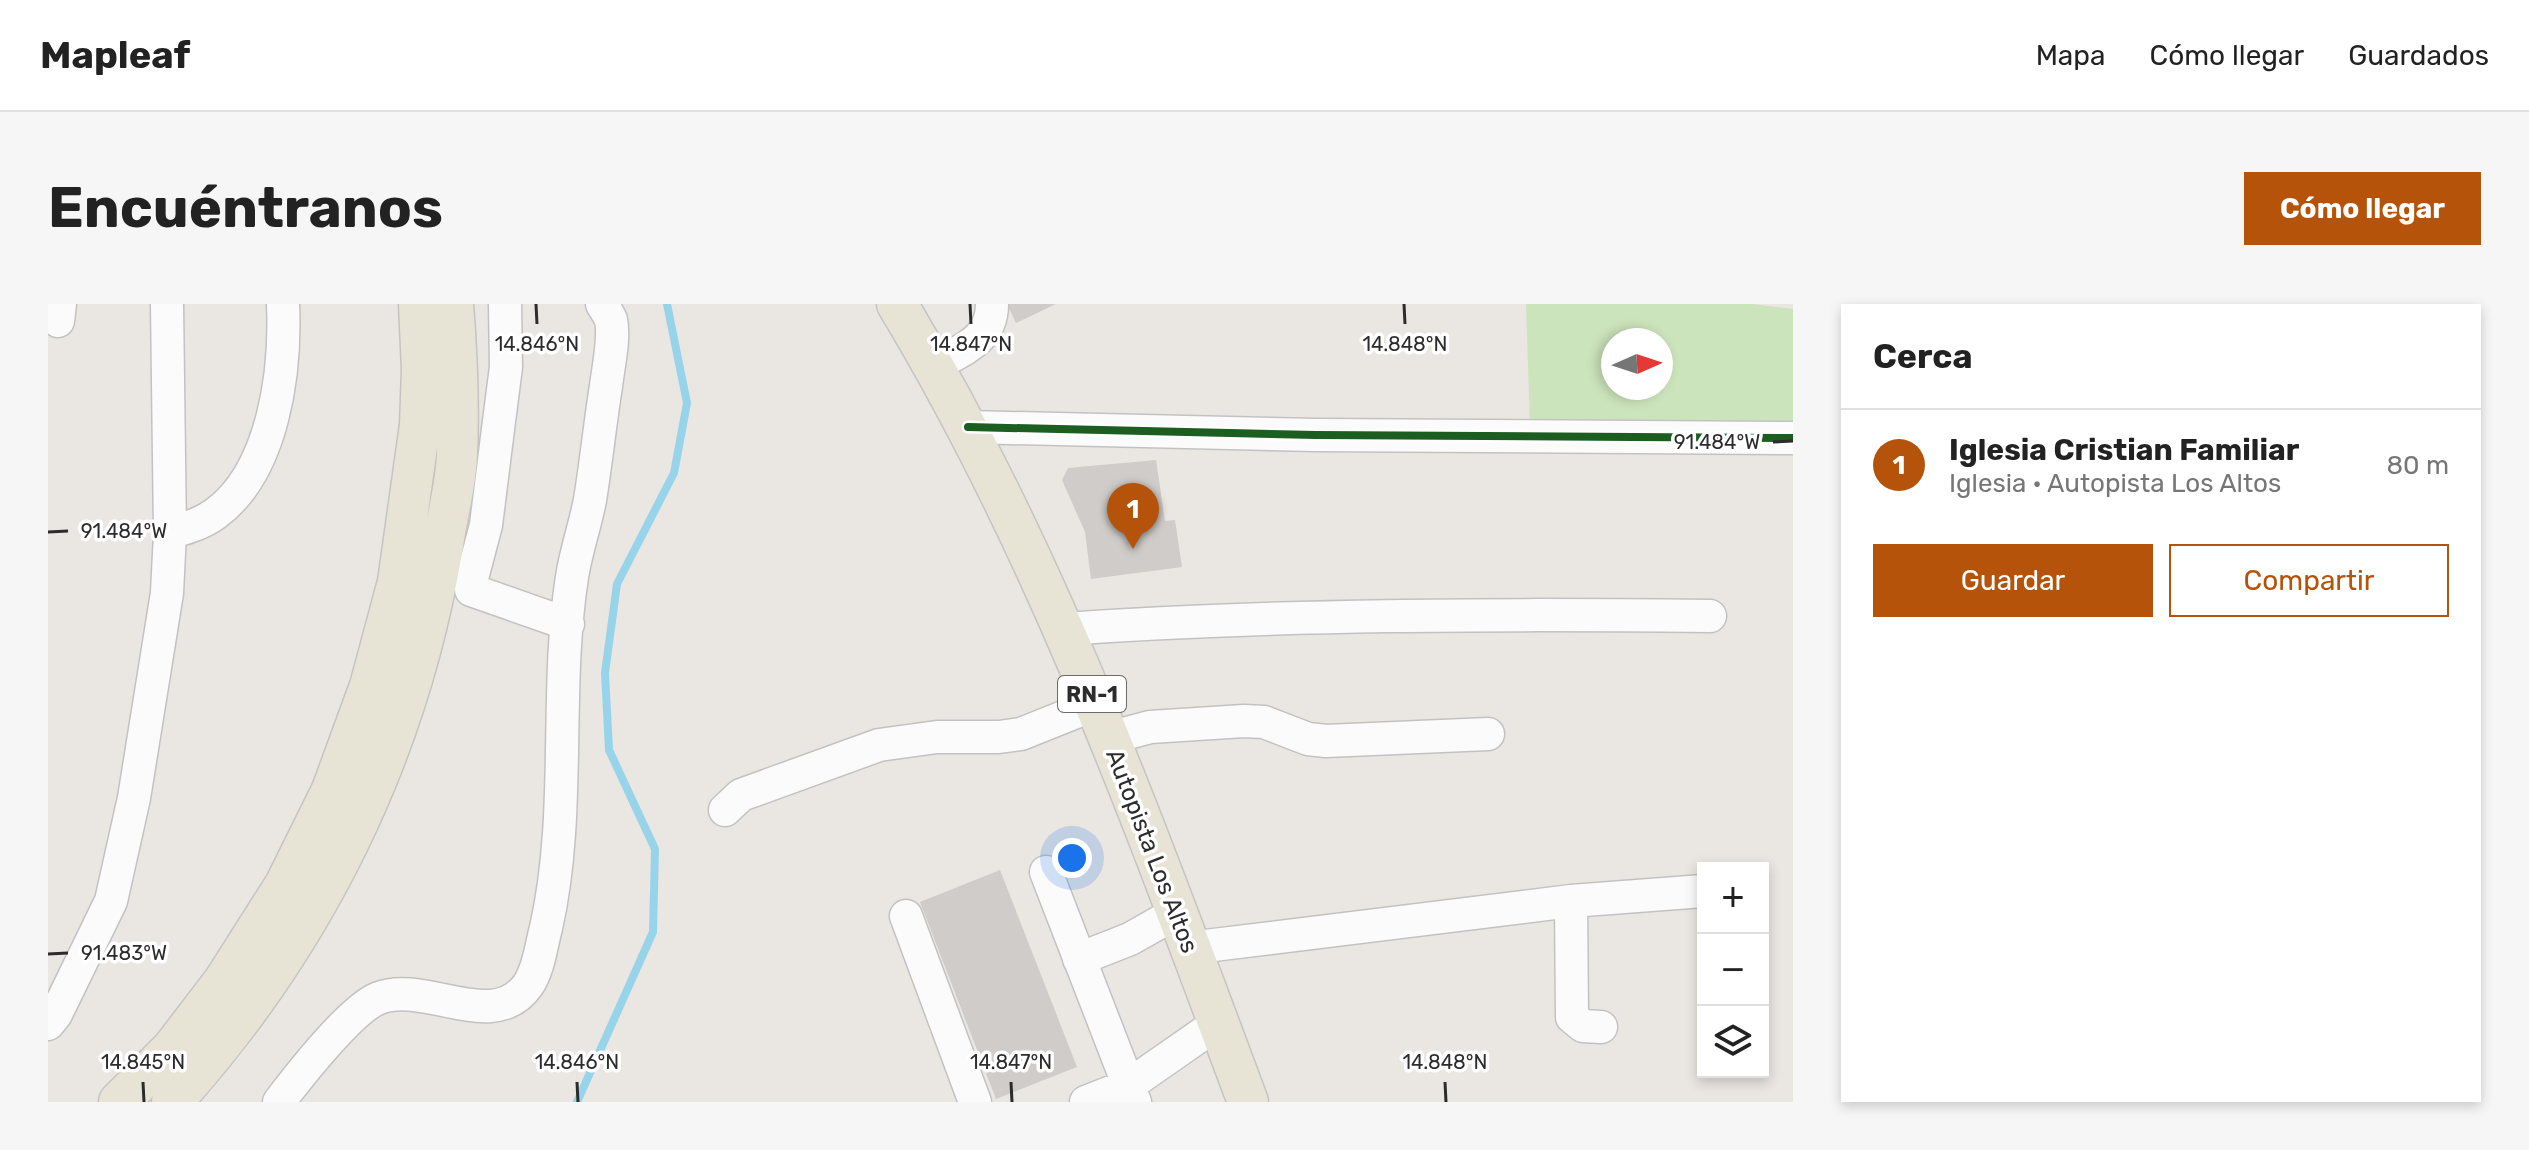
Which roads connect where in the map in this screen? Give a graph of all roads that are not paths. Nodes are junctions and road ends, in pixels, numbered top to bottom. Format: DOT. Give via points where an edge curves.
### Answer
graph roads {
  1 [pos="167,304"];
  2 [pos="283,304"];
  3 [pos="397,304"];
  4 [pos="419,304"];
  5 [pos="453,304"];
  6 [pos="469,304"];
  7 [pos="505,304"];
  8 [pos="602,304"];
  9 [pos="897,304"];
  10 [pos="992,304"];
  11 [pos="934,366"];
  12 [pos="968,427"];
  13 [pos="1793,438"];
  14 [pos="457,458"];
  15 [pos="411,483"];
  16 [pos="170,533"];
  17 [pos="1710,616"];
  18 [pos="568,624"];
  19 [pos="1064,629"];
  20 [pos="1102,721"];
  21 [pos="1488,734"];
  22 [pos="725,810"];
  23 [pos="1046,872"];
  24 [pos="1697,891"];
  25 [pos="1571,901"];
  26 [pos="906,916"];
  27 [pos="1183,931"];
  28 [pos="1079,959"];
  29 [pos="1218,1023"];
  30 [pos="48,1024"];
  31 [pos="1601,1027"];
  32 [pos="1132,1094"];
  33 [pos="119,1102"];
  34 [pos="172,1102"];
  35 [pos="279,1102"];
  36 [pos="975,1102"];
  37 [pos="1086,1102"];
  38 [pos="1248,1102"];
  1 -- 16 [label="street"];
  2 -- 16 [label="street" via="280,383 270,427 251,471 216,513"];
  3 -- 15 [label="main road"];
  4 -- 15 [label="main road" via="420,425"];
  5 -- 14 [label="main road"];
  6 -- 14 [label="main road"];
  7 -- 18 [label="street" via="506,367 486,525 471,590"];
  8 -- 18 [label="street" via="611,321 610,359"];
  9 -- 11 [label="main road, Autopista Los Altos / RN-1"];
  10 -- 11 [label="street" via="988,329"];
  11 -- 12 [label="main road, Autopista Los Altos / RN-1"];
  12 -- 13 [label="street"];
  12 -- 19 [label="main road, Autopista Los Altos / RN-1"];
  14 -- 34 [label="main road" via="435,590 405,708 368,803 322,897 269,983"];
  15 -- 33 [label="main road" via="398,582 370,686 332,790 285,885 224,981 172,1049"];
  16 -- 30 [label="street" via="167,593 134,798 111,901"];
  17 -- 19 [label="street" via="1337,618"];
  18 -- 35 [label="street" via="555,880 537,964 527,985 514,999 496,1006 411,993 378,998 349,1021"];
  19 -- 20 [label="main road, Autopista Los Altos / RN-1"];
  20 -- 21 [label="street" via="1150,727 1264,722 1326,741"];
  20 -- 22 [label="street" via="999,737 923,738 879,745 741,795"];
  20 -- 27 [label="main road, Autopista Los Altos / RN-1"];
  23 -- 28 [label="street"];
  24 -- 25 [label="street"];
  25 -- 27 [label="street"];
  25 -- 31 [label="street" via="1572,1017 1583,1026"];
  26 -- 36 [label="street"];
  27 -- 28 [label="street" via="1130,939"];
  27 -- 29 [label="main road, Autopista Los Altos / RN-1"];
  28 -- 32 [label="street"];
  29 -- 32 [label="street"];
  29 -- 38 [label="main road, Autopista Los Altos / RN-1"];
  32 -- 37 [label="street"];
}
